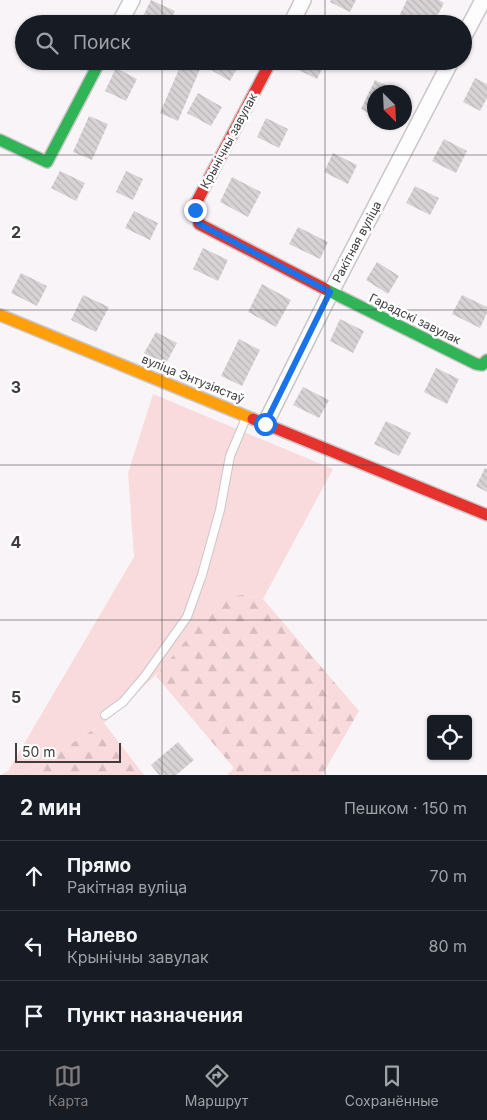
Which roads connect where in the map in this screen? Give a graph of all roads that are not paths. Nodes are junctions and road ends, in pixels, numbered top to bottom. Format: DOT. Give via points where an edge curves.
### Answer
graph roads {
  1 [pos="132,0"];
  2 [pos="303,0"];
  3 [pos="483,0"];
  4 [pos="124,15"];
  5 [pos="296,15"];
  6 [pos="472,21"];
  7 [pos="95,70"];
  8 [pos="266,70"];
  9 [pos="446,70"];
  10 [pos="0,140"];
  11 [pos="330,292"];
  12 [pos="0,315"];
  13 [pos="487,360"];
  14 [pos="246,416"];
  15 [pos="265,424"];
  16 [pos="487,515"];
  17 [pos="106,715"];
  1 -- 4 [label="street"];
  2 -- 5 [label="street"];
  3 -- 6 [label="street"];
  7 -- 10 [label="street" via="47,162"];
  8 -- 11 [label="street, Крынічны завулак" via="195,205 199,224"];
  9 -- 11 [label="street, Ракітная вуліца"];
  11 -- 13 [label="street, Гарадскі завулак" via="476,364 482,365"];
  11 -- 15 [label="street, Ракітная вуліца"];
  12 -- 14 [label="street, вуліца Энтузіястаў"];
  14 -- 15 [label="street, вуліца Энтузіястаў"];
  14 -- 17 [label="lane" via="230,456 220,510 187,616 145,676 123,702"];
  15 -- 16 [label="street, вуліца Энтузіястаў"];
}
